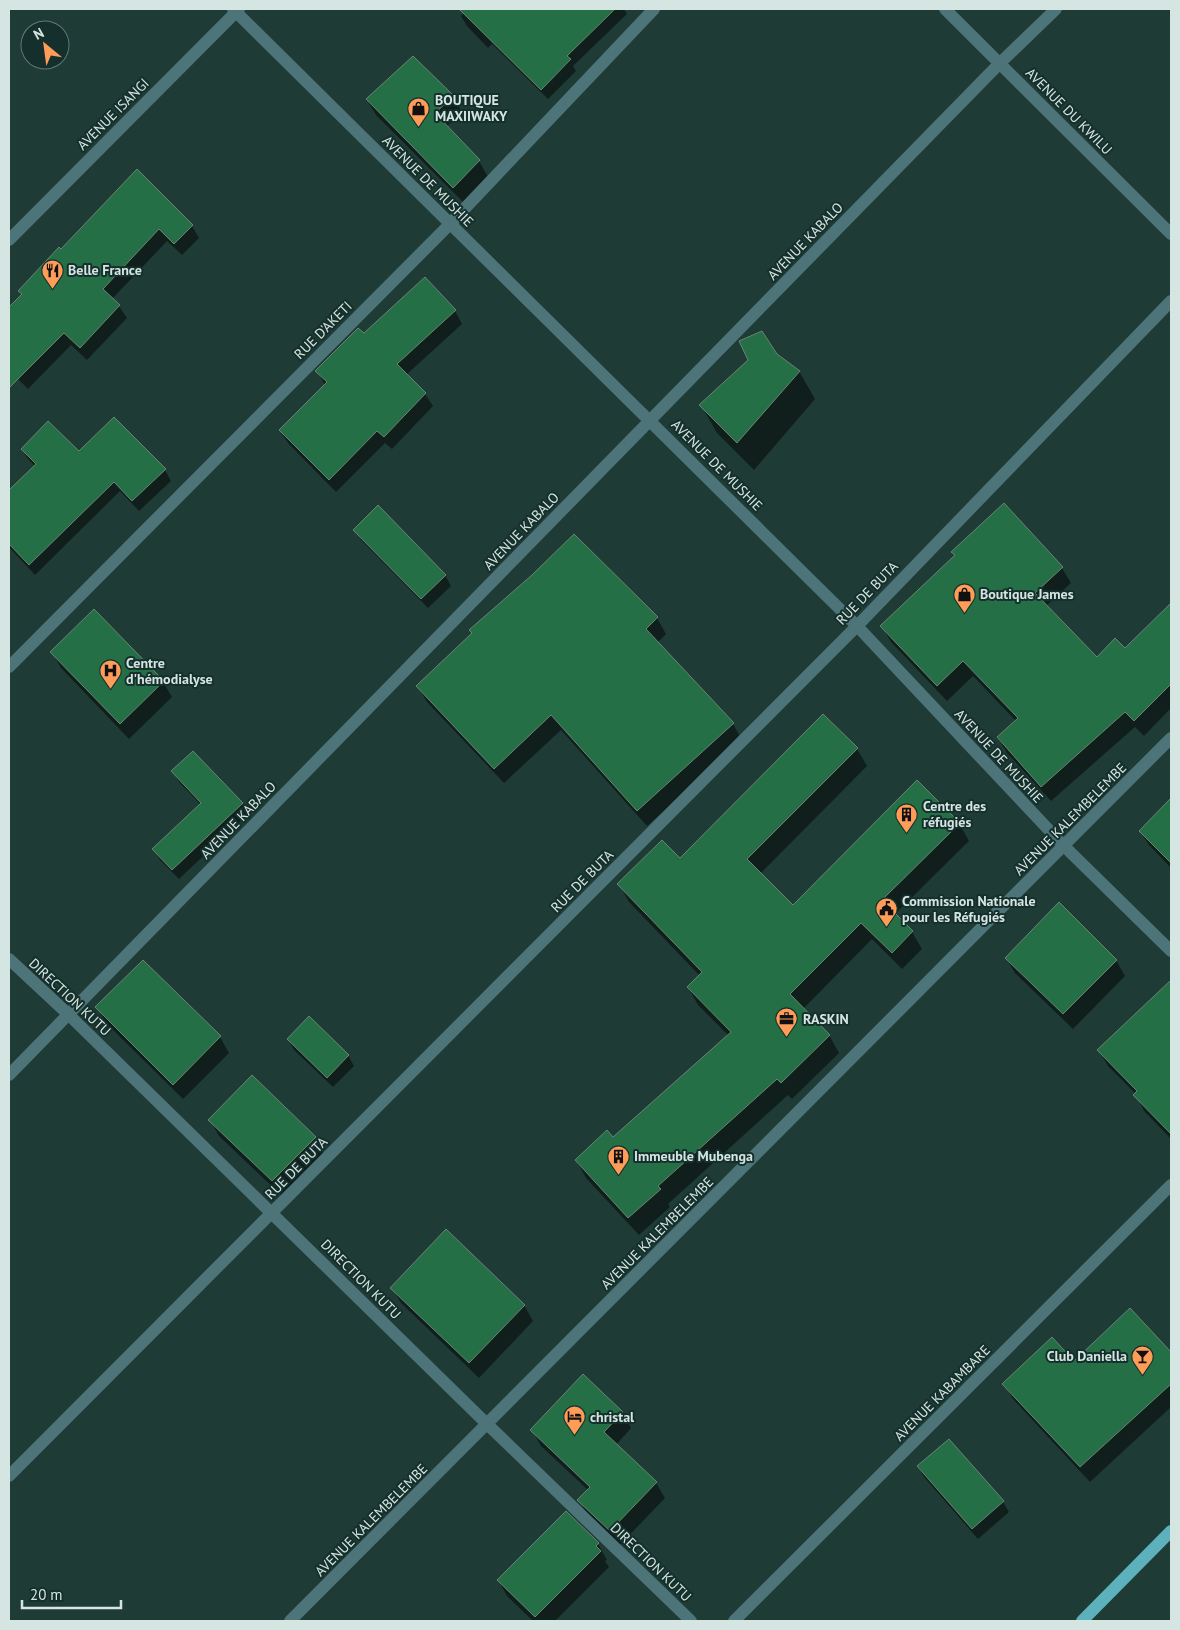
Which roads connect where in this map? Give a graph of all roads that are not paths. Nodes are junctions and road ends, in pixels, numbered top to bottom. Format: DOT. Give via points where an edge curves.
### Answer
graph roads {
  1 [pos="654,9"];
  2 [pos="945,9"];
  3 [pos="1056,9"];
  4 [pos="236,10"];
  5 [pos="1000,63"];
  6 [pos="450,224"];
  7 [pos="1171,234"];
  8 [pos="9,240"];
  9 [pos="1171,301"];
  10 [pos="650,420"];
  11 [pos="857,626"];
  12 [pos="9,667"];
  13 [pos="1171,738"];
  14 [pos="1064,846"];
  15 [pos="1171,950"];
  16 [pos="9,959"];
  17 [pos="69,1015"];
  18 [pos="9,1075"];
  19 [pos="1171,1185"];
  20 [pos="272,1213"];
  21 [pos="487,1424"];
  22 [pos="9,1476"];
  23 [pos="1171,1531"];
  24 [pos="290,1621"];
  25 [pos="691,1621"];
  26 [pos="734,1621"];
  27 [pos="1082,1621"];
  1 -- 6 [label="street, RUE D'AKETI"];
  2 -- 5 [label="street, AVENUE DU KWILU"];
  3 -- 5 [label="street, AVENUE KABALO"];
  4 -- 6 [label="street, AVENUE DE MUSHIE"];
  4 -- 8 [label="street, AVENUE ISANGI"];
  5 -- 7 [label="street, AVENUE DU KWILU"];
  5 -- 10 [label="street, AVENUE KABALO"];
  6 -- 10 [label="street, AVENUE DE MUSHIE"];
  6 -- 12 [label="street, RUE D'AKETI"];
  9 -- 11 [label="street, RUE DE BUTA"];
  10 -- 11 [label="street, AVENUE DE MUSHIE"];
  10 -- 17 [label="street, AVENUE KABALO"];
  11 -- 14 [label="street, AVENUE DE MUSHIE"];
  11 -- 20 [label="street, RUE DE BUTA"];
  13 -- 14 [label="street, AVENUE KALEMBELEMBE"];
  14 -- 15 [label="street, AVENUE DE MUSHIE"];
  14 -- 21 [label="street, AVENUE KALEMBELEMBE"];
  16 -- 17 [label="street, DIRECTION KUTU"];
  17 -- 18 [label="street, AVENUE KABALO"];
  17 -- 20 [label="street, DIRECTION KUTU"];
  19 -- 26 [label="street, AVENUE KABAMBARE"];
  20 -- 21 [label="street, DIRECTION KUTU"];
  20 -- 22 [label="street, RUE DE BUTA"];
  21 -- 24 [label="street, AVENUE KALEMBELEMBE"];
  21 -- 25 [label="street, DIRECTION KUTU"];
  23 -- 27 [label="main road"];
}
